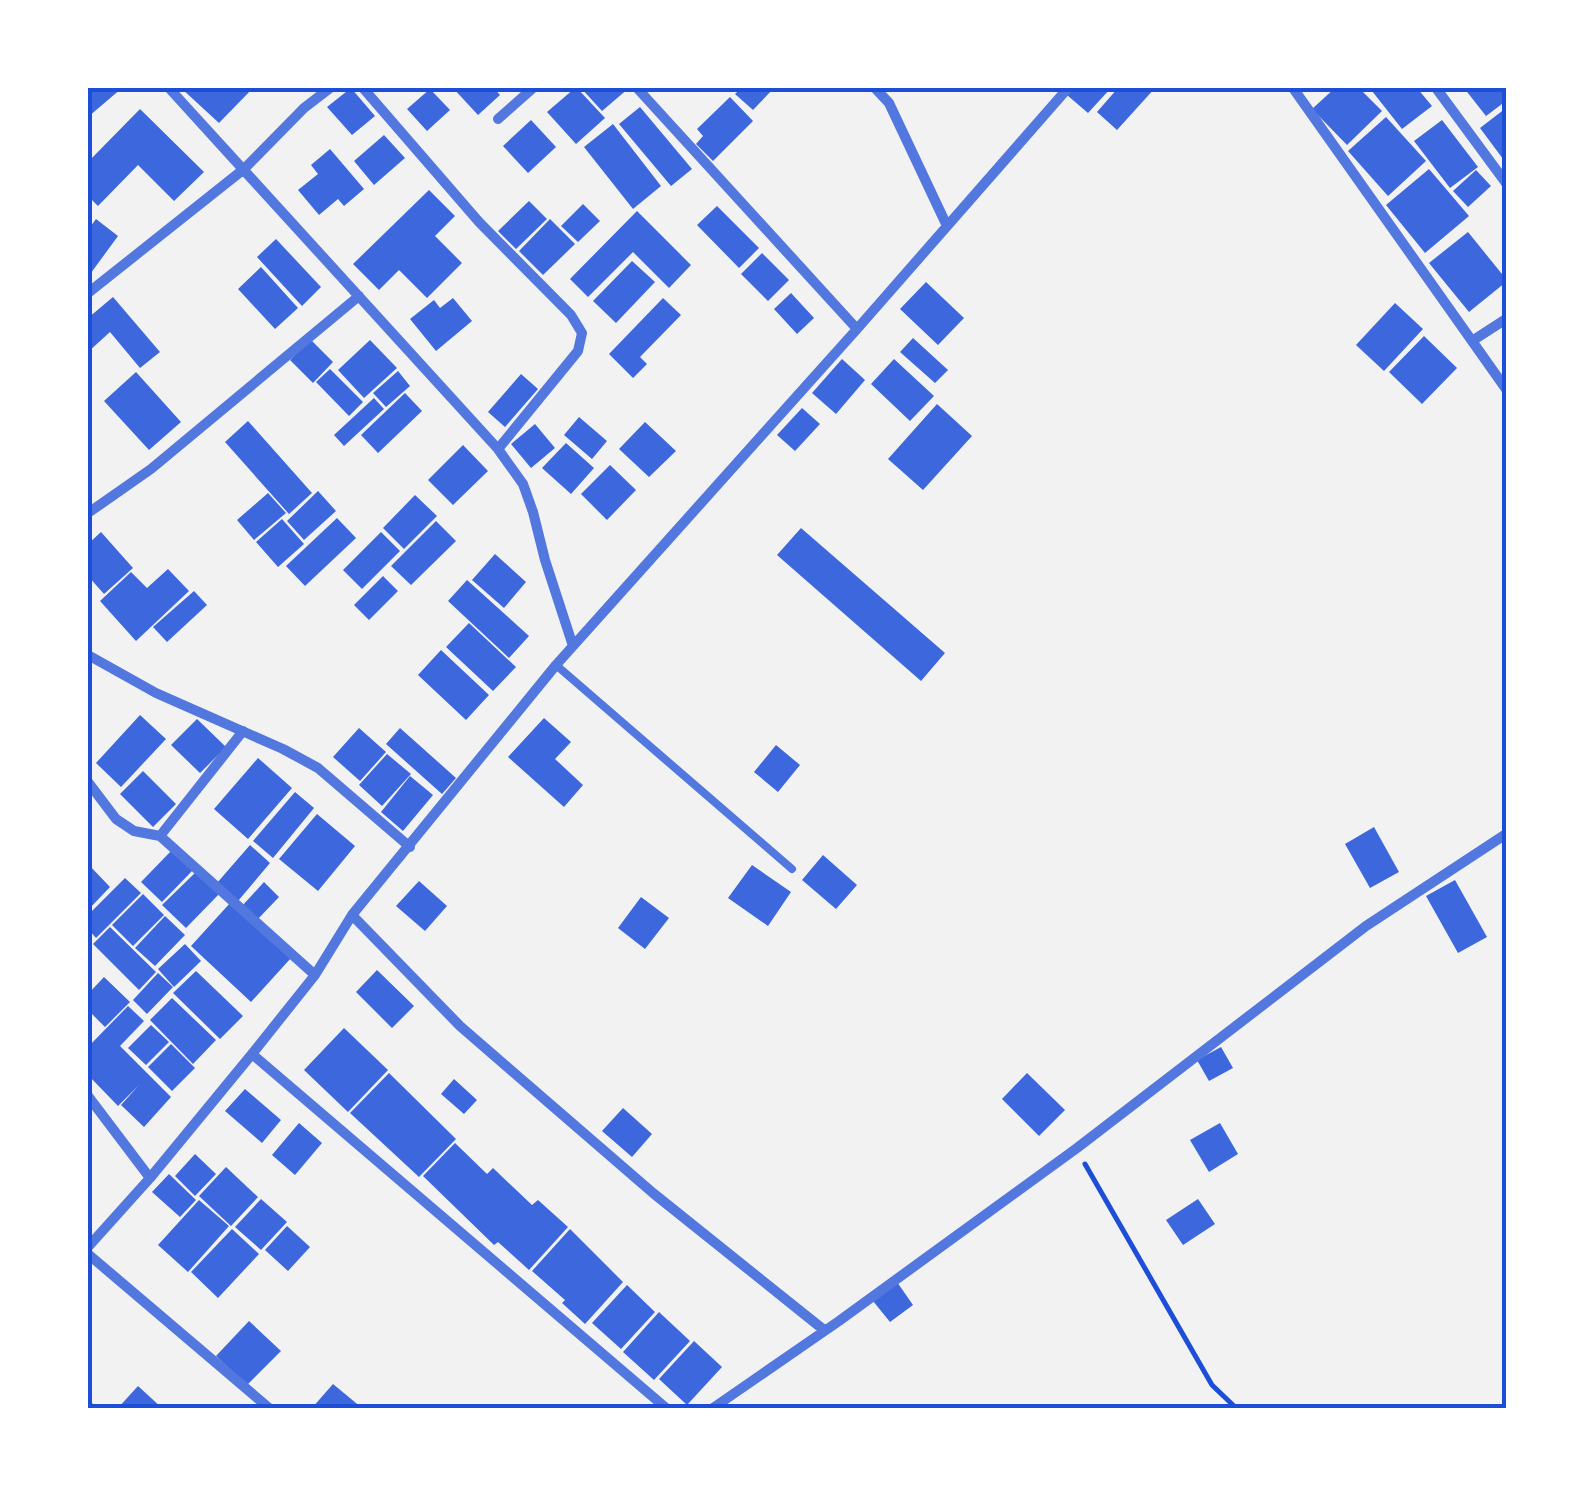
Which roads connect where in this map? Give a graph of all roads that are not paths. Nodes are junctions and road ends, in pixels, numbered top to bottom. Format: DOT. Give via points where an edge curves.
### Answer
graph roads {
  1 [pos="169,88"];
  2 [pos="330,88"];
  3 [pos="363,88"];
  4 [pos="533,88"];
  5 [pos="637,88"];
  6 [pos="874,88"];
  7 [pos="1068,88"];
  8 [pos="1294,88"];
  9 [pos="1436,88"];
  10 [pos="498,119"];
  11 [pos="244,169"];
  12 [pos="1506,184"];
  13 [pos="947,226"];
  14 [pos="88,293"];
  15 [pos="359,296"];
  16 [pos="1506,319"];
  17 [pos="857,328"];
  18 [pos="1472,341"];
  19 [pos="1506,389"];
  20 [pos="498,449"];
  21 [pos="88,513"];
  22 [pos="573,646"];
  23 [pos="88,655"];
  24 [pos="556,665"];
  25 [pos="244,732"];
  26 [pos="88,782"];
  27 [pos="1506,834"];
  28 [pos="160,836"];
  29 [pos="410,847"];
  30 [pos="792,869"];
  31 [pos="352,916"];
  32 [pos="315,976"];
  33 [pos="252,1054"];
  34 [pos="88,1096"];
  35 [pos="150,1178"];
  36 [pos="88,1250"];
  37 [pos="824,1330"];
  38 [pos="269,1408"];
  39 [pos="666,1408"];
  40 [pos="713,1408"];
  1 -- 11 [label="street"];
  2 -- 11 [label="street"];
  3 -- 20 [label="street" via="582,333 578,351"];
  4 -- 10 [label="street"];
  5 -- 17 [label="street"];
  6 -- 13 [label="street" via="889,103"];
  7 -- 13 [label="street"];
  8 -- 18 [label="street"];
  9 -- 12 [label="street"];
  11 -- 14 [label="street"];
  11 -- 15 [label="street"];
  13 -- 17 [label="street"];
  15 -- 20 [label="street"];
  15 -- 21 [label="street" via="151,470"];
  16 -- 18 [label="street"];
  17 -- 22 [label="street"];
  18 -- 19 [label="street"];
  20 -- 22 [label="street" via="533,512"];
  22 -- 24 [label="street"];
  23 -- 25 [label="street"];
  24 -- 29 [label="street"];
  24 -- 30 [label="lane"];
  25 -- 28 [label="street"];
  25 -- 29 [label="street" via="318,768"];
  26 -- 28 [label="street" via="116,819"];
  27 -- 37 [label="street" via="1366,926"];
  28 -- 32 [label="street"];
  29 -- 31 [label="street"];
  31 -- 32 [label="street"];
  31 -- 37 [label="street" via="475,1038"];
  32 -- 33 [label="street"];
  33 -- 35 [label="street"];
  33 -- 39 [label="street"];
  34 -- 35 [label="street"];
  35 -- 36 [label="street"];
  36 -- 38 [label="street"];
  37 -- 40 [label="street"];
}
